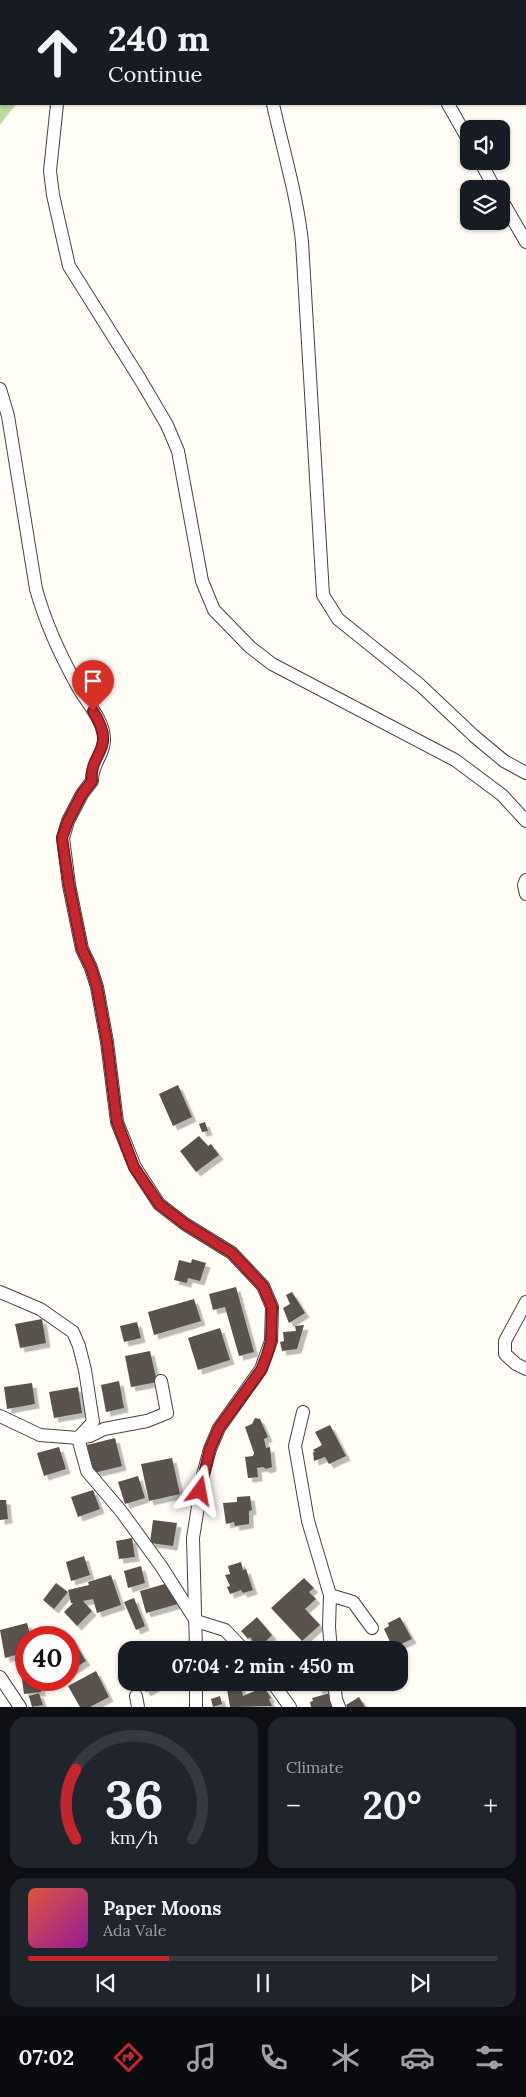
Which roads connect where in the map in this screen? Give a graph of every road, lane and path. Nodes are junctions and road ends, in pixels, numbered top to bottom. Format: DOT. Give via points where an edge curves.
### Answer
graph roads {
  1 [pos="57,105"];
  2 [pos="273,105"];
  3 [pos="449,105"];
  4 [pos="460,125"];
  5 [pos="510,214"];
  6 [pos="526,242"];
  7 [pos="0,389"];
  8 [pos="526,773"];
  9 [pos="526,821"];
  10 [pos="526,880"];
  11 [pos="526,894"];
  12 [pos="0,1292"];
  13 [pos="526,1302"];
  14 [pos="526,1369"];
  15 [pos="161,1381"];
  16 [pos="303,1412"];
  17 [pos="0,1416"];
  18 [pos="78,1438"];
  19 [pos="330,1595"];
  20 [pos="196,1621"];
  21 [pos="372,1628"];
  22 [pos="196,1641"];
  23 [pos="235,1641"];
  24 [pos="330,1641"];
  25 [pos="0,1678"];
  26 [pos="196,1691"];
  27 [pos="278,1691"];
  28 [pos="335,1691"];
  29 [pos="20,1707"];
  30 [pos="196,1707"];
  31 [pos="290,1707"];
  32 [pos="340,1707"];
  1 -- 9 [label="street" via="50,171 69,266 167,426 178,451 202,581 214,610 250,647 272,664 455,760 502,795"];
  2 -- 8 [label="street" via="288,159 301,233 323,595 338,619 420,685 504,761"];
  3 -- 4 [label="street"];
  5 -- 6 [label="street"];
  7 -- 20 [label="street" via="8,416 43,616 61,655 100,722 104,738 91,772 92,781 71,814 62,838 82,949 97,987 117,1122 134,1167 159,1204 232,1253 263,1286 272,1307 271,1341 261,1370 219,1428 203,1475 193,1538"];
  10 -- 11 [label="street"];
  12 -- 18 [label="street" via="40,1309 73,1332 85,1370 92,1422"];
  13 -- 14 [label="street" via="505,1341 505,1354"];
  15 -- 18 [label="street" via="168,1413"];
  16 -- 19 [label="street" via="295,1446 308,1522"];
  17 -- 18 [label="street" via="40,1434"];
  18 -- 20 [label="street" via="87,1471 161,1566"];
  19 -- 21 [label="street" via="353,1602"];
  19 -- 24 [label="street"];
  20 -- 22 [label="street"];
  20 -- 23 [label="street" via="225,1630"];
  25 -- 29 [label="street"];
  26 -- 30 [label="street"];
  27 -- 31 [label="street"];
  28 -- 32 [label="street"];
}
